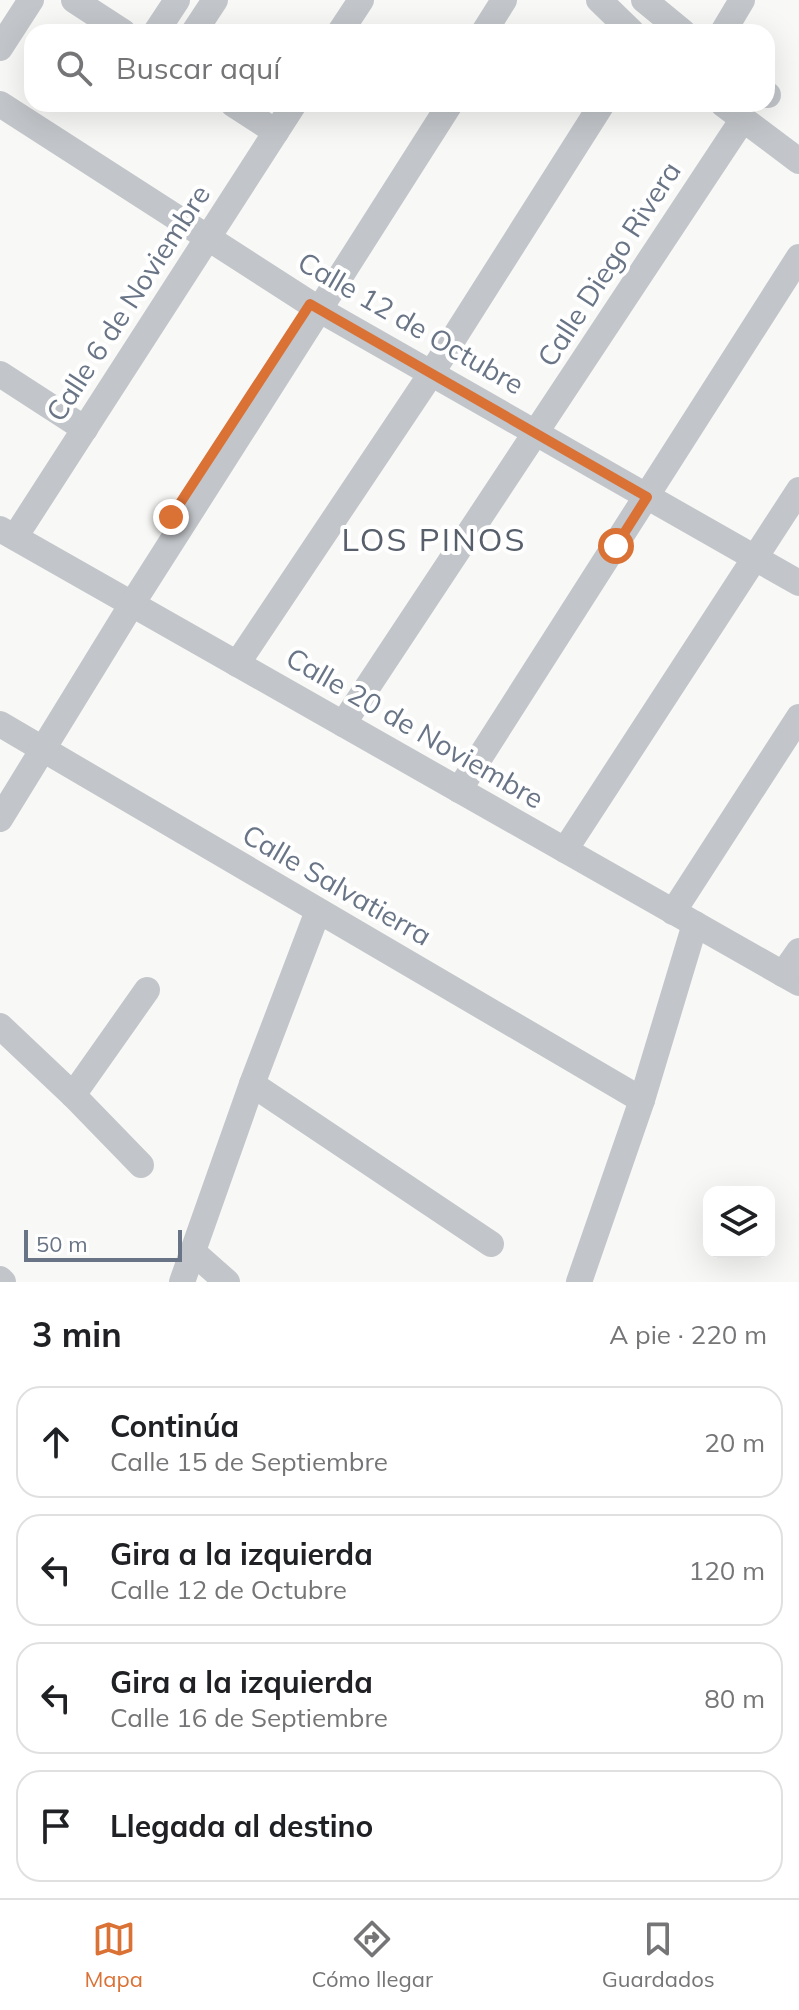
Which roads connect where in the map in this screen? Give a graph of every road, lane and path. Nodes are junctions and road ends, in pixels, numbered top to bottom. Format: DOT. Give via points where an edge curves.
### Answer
graph roads {
  1 [pos="31,0"];
  2 [pos="74,0"];
  3 [pos="177,0"];
  4 [pos="215,0"];
  5 [pos="361,0"];
  6 [pos="504,0"];
  7 [pos="516,0"];
  8 [pos="599,0"];
  9 [pos="644,0"];
  10 [pos="742,0"];
  11 [pos="111,24"];
  12 [pos="161,24"];
  13 [pos="199,24"];
  14 [pos="345,24"];
  15 [pos="489,24"];
  16 [pos="501,24"];
  17 [pos="624,24"];
  18 [pos="673,24"];
  19 [pos="728,24"];
  20 [pos="0,48"];
  21 [pos="0,104"];
  22 [pos="245,112"];
  23 [pos="289,112"];
  24 [pos="433,112"];
  25 [pos="445,112"];
  26 [pos="597,112"];
  27 [pos="733,112"];
  28 [pos="276,132"];
  29 [pos="799,161"];
  30 [pos="208,238"];
  31 [pos="799,257"];
  32 [pos="315,307"];
  33 [pos="0,374"];
  34 [pos="431,374"];
  35 [pos="85,429"];
  36 [pos="537,433"];
  37 [pos="799,490"];
  38 [pos="647,497"];
  39 [pos="8,533"];
  40 [pos="755,558"];
  41 [pos="799,583"];
  42 [pos="125,600"];
  43 [pos="237,664"];
  44 [pos="799,717"];
  45 [pos="0,724"];
  46 [pos="343,724"];
  47 [pos="45,750"];
  48 [pos="459,790"];
  49 [pos="0,819"];
  50 [pos="565,850"];
  51 [pos="318,911"];
  52 [pos="684,918"];
  53 [pos="799,951"];
  54 [pos="791,979"];
  55 [pos="147,990"];
  56 [pos="0,1026"];
  57 [pos="252,1084"];
  58 [pos="73,1095"];
  59 [pos="642,1100"];
  60 [pos="141,1165"];
  61 [pos="491,1244"];
  62 [pos="193,1252"];
  63 [pos="182,1282"];
  64 [pos="227,1282"];
  65 [pos="579,1282"];
  1 -- 20 [label="street"];
  2 -- 11 [label="street"];
  3 -- 12 [label="street"];
  4 -- 13 [label="street"];
  5 -- 14 [label="street"];
  6 -- 15 [label="street"];
  7 -- 16 [label="street"];
  8 -- 17 [label="street"];
  9 -- 18 [label="street"];
  10 -- 19 [label="street"];
  21 -- 30 [label="street, Calle 12 de Octubre"];
  22 -- 28 [label="street"];
  23 -- 28 [label="street, Calle 6 de Noviembre"];
  24 -- 32 [label="street"];
  25 -- 32 [label="street"];
  26 -- 34 [label="street"];
  27 -- 29 [label="street"];
  27 -- 36 [label="street, Calle Diego Rivera"];
  28 -- 30 [label="street, Calle 6 de Noviembre"];
  30 -- 32 [label="street, Calle 12 de Octubre"];
  30 -- 35 [label="street, Calle 6 de Noviembre"];
  31 -- 38 [label="street"];
  32 -- 34 [label="street, Calle 12 de Octubre"];
  32 -- 42 [label="street"];
  33 -- 35 [label="street"];
  34 -- 36 [label="street, Calle 12 de Octubre"];
  34 -- 43 [label="street"];
  35 -- 39 [label="street, Calle 6 de Noviembre"];
  36 -- 38 [label="street, Calle 12 de Octubre"];
  36 -- 46 [label="street, Calle Diego Rivera"];
  37 -- 40 [label="street"];
  38 -- 40 [label="street, Calle 12 de Octubre"];
  38 -- 48 [label="street"];
  39 -- 42 [label="street, Calle 20 de Noviembre"];
  40 -- 41 [label="street, Calle 12 de Octubre"];
  40 -- 50 [label="street"];
  42 -- 43 [label="street, Calle 20 de Noviembre"];
  42 -- 47 [label="street"];
  43 -- 46 [label="street, Calle 20 de Noviembre"];
  44 -- 52 [label="street"];
  45 -- 47 [label="street, Calle Salvatierra"];
  46 -- 48 [label="street, Calle 20 de Noviembre"];
  47 -- 49 [label="street"];
  47 -- 51 [label="street, Calle Salvatierra"];
  48 -- 50 [label="street, Calle 20 de Noviembre"];
  50 -- 52 [label="street, Calle 20 de Noviembre"];
  51 -- 57 [label="street"];
  51 -- 59 [label="street, Calle Salvatierra"];
  52 -- 54 [label="street, Calle 20 de Noviembre"];
  52 -- 59 [label="street"];
  53 -- 54 [label="street"];
  55 -- 58 [label="street"];
  56 -- 58 [label="street"];
  57 -- 61 [label="street"];
  57 -- 62 [label="street"];
  58 -- 60 [label="street"];
  59 -- 65 [label="street"];
  62 -- 63 [label="street"];
  62 -- 64 [label="street"];
}
